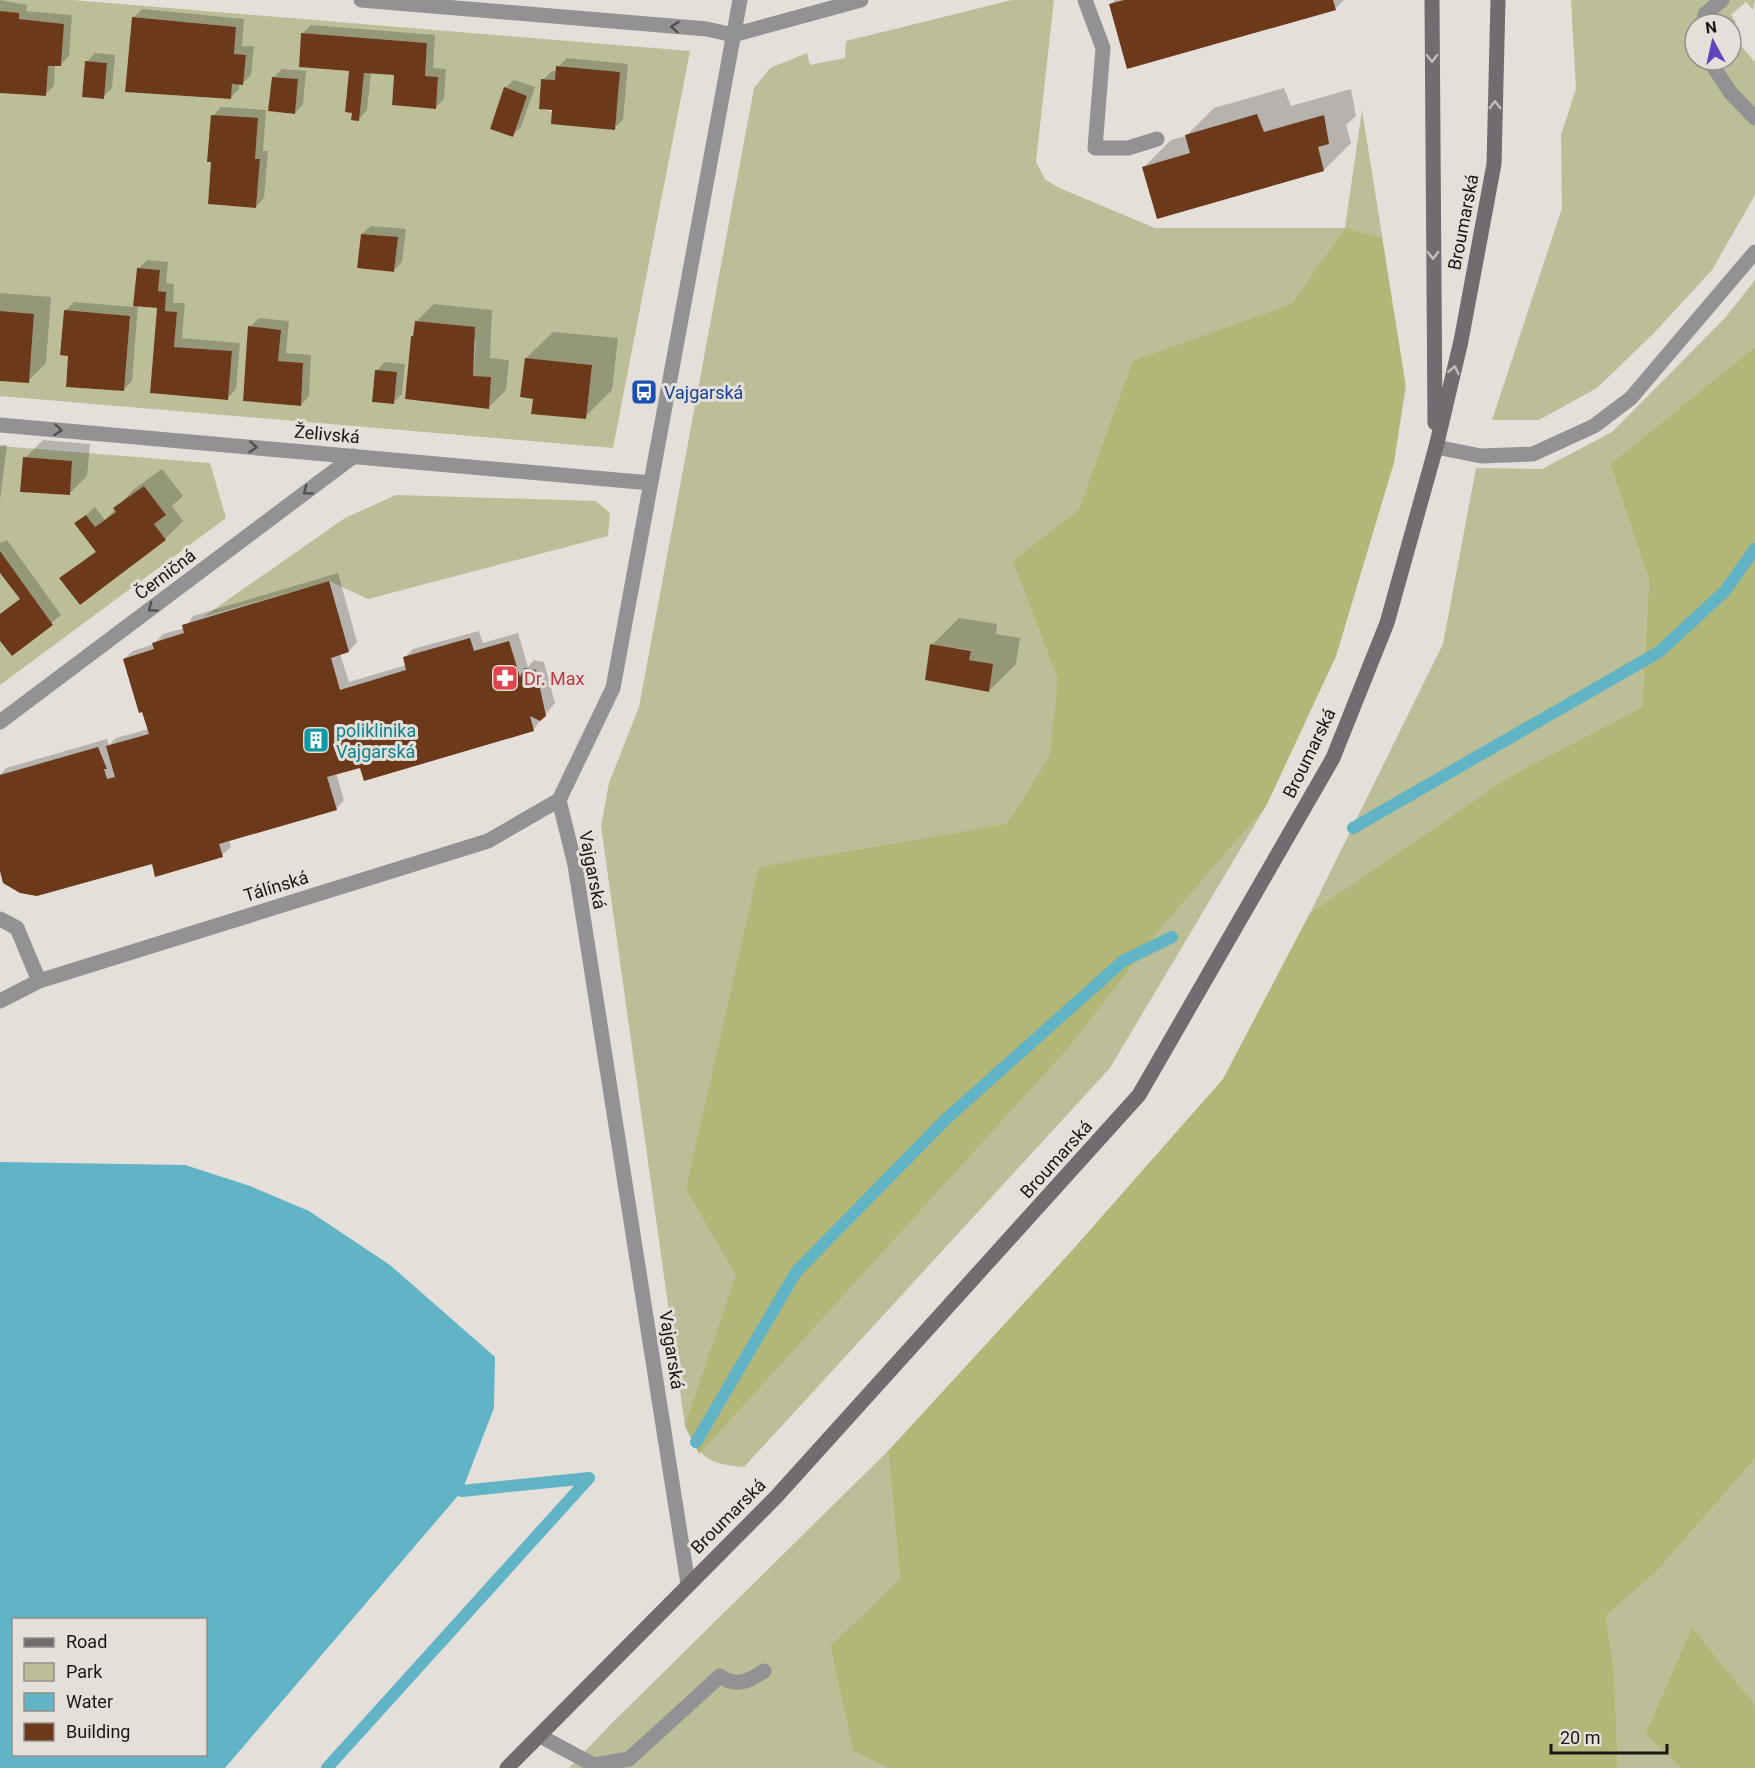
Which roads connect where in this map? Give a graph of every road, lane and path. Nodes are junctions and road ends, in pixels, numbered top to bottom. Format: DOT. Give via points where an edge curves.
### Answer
graph roads {
  1 [pos="361,0"];
  2 [pos="740,0"];
  3 [pos="861,0"];
  4 [pos="1085,0"];
  5 [pos="1432,0"];
  6 [pos="1498,0"];
  7 [pos="1722,0"];
  8 [pos="1707,12"];
  9 [pos="732,35"];
  10 [pos="1717,72"];
  11 [pos="1755,118"];
  12 [pos="1157,139"];
  13 [pos="1755,252"];
  14 [pos="0,424"];
  15 [pos="1436,447"];
  16 [pos="354,456"];
  17 [pos="651,483"];
  18 [pos="0,722"];
  19 [pos="559,800"];
  20 [pos="0,919"];
  21 [pos="39,981"];
  22 [pos="0,1000"];
  23 [pos="688,1584"];
  24 [pos="764,1671"];
  25 [pos="540,1736"];
  26 [pos="507,1768"];
  9 -- 1 [label="street, one-way"];
  2 -- 9 [label="street"];
  3 -- 9 [label="street"];
  4 -- 12 [label="street" via="1103,48 1095,148 1128,148"];
  5 -- 15 [label="street, Broumarská, one-way"];
  15 -- 6 [label="street, Broumarská, one-way" via="1461,341 1494,164"];
  7 -- 8 [label="street"];
  9 -- 17 [label="street"];
  10 -- 11 [label="street"];
  13 -- 15 [label="street" via="1631,398 1594,426 1533,454 1481,456"];
  14 -- 16 [label="street, Želivská, one-way"];
  15 -- 23 [label="street, Broumarská" via="1387,623 1333,758 1139,1095 784,1488"];
  16 -- 17 [label="street, Želivská"];
  16 -- 18 [label="street, Černičná, one-way"];
  17 -- 19 [label="street" via="613,688"];
  19 -- 21 [label="street, Tálínská" via="488,841"];
  19 -- 23 [label="street, Vajgarská" via="576,877"];
  20 -- 21 [label="street" via="16,928"];
  21 -- 22 [label="street, Tálínská"];
  23 -- 25 [label="street, Broumarská"];
  24 -- 25 [label="street" via="742,1683 728,1682 720,1676 629,1760 594,1765"];
  25 -- 26 [label="street, Broumarská"];
}
